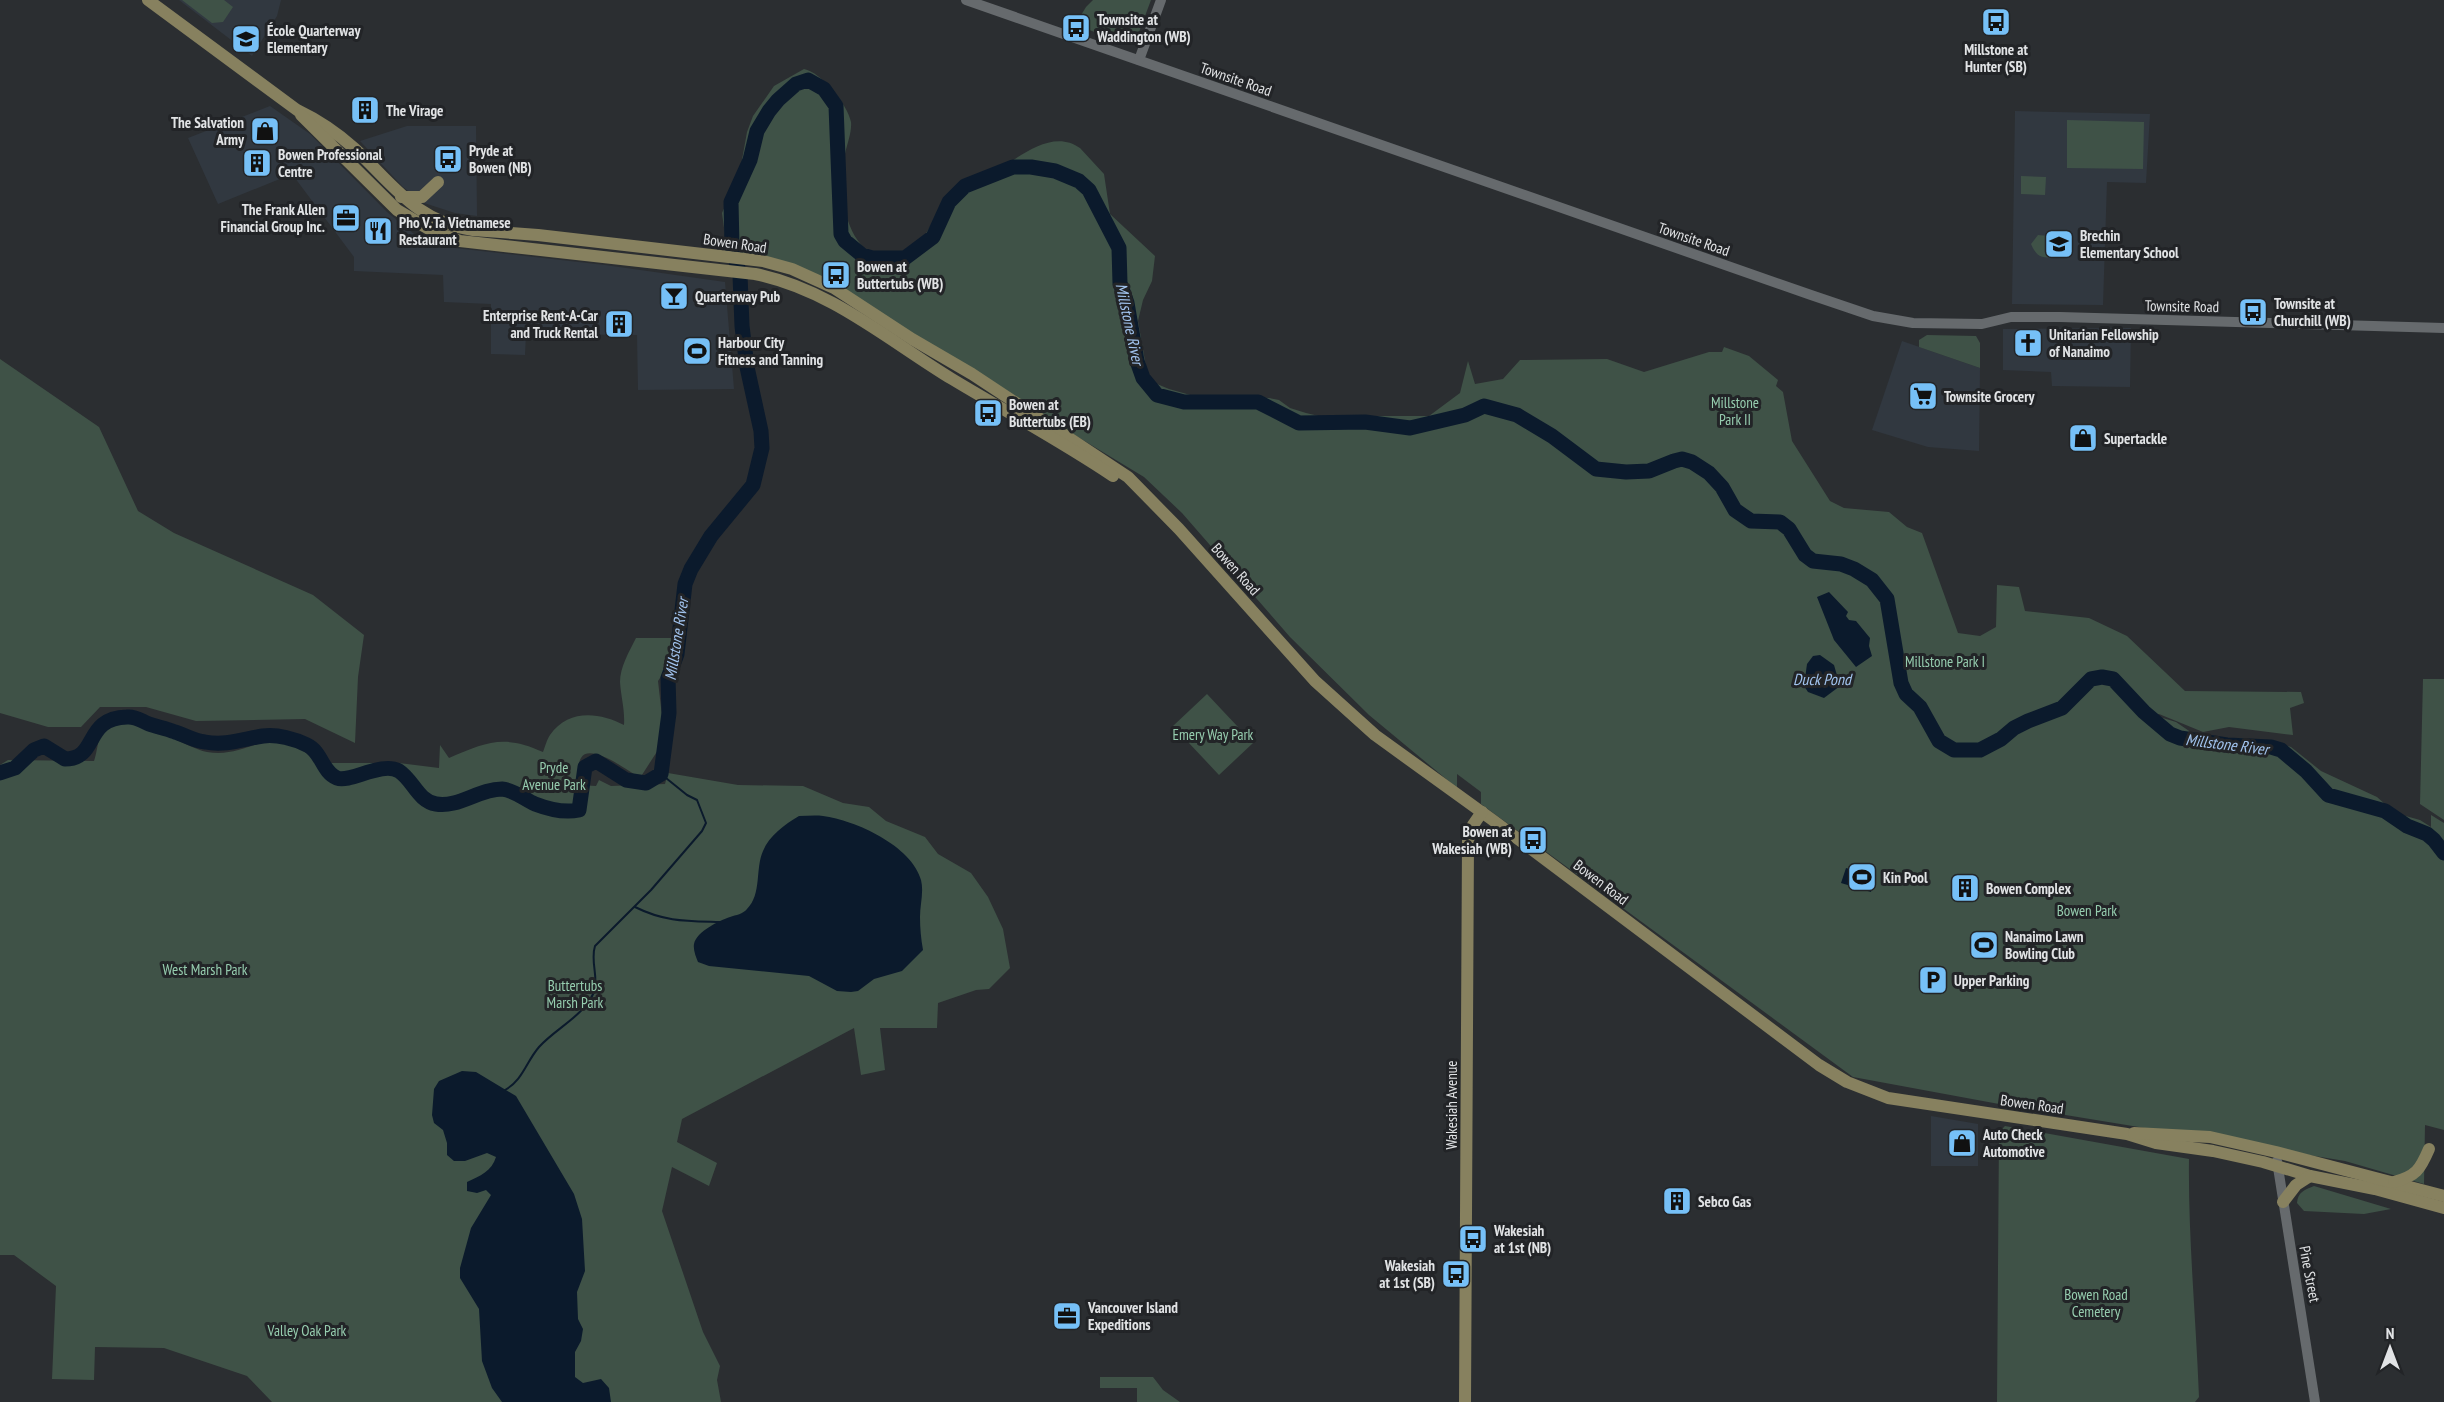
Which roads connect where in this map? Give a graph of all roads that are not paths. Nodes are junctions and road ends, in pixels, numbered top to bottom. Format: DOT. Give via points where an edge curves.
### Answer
graph roads {
  1 [pos="148,0"];
  2 [pos="966,0"];
  3 [pos="1161,0"];
  4 [pos="1139,60"];
  5 [pos="297,110"];
  6 [pos="438,183"];
  7 [pos="401,196"];
  8 [pos="2444,328"];
  9 [pos="1144,495"];
  10 [pos="1482,812"];
  11 [pos="2127,1134"];
  12 [pos="2429,1149"];
  13 [pos="2276,1152"];
  14 [pos="2277,1166"];
  15 [pos="2310,1176"];
  16 [pos="2392,1182"];
  17 [pos="2439,1201"];
  18 [pos="2283,1202"];
  19 [pos="1465,1402"];
  20 [pos="2315,1402"];
  1 -- 5 [label="main road, Bowen Road"];
  2 -- 4 [label="street, Townsite Road"];
  3 -- 4 [label="street"];
  4 -- 8 [label="street, Townsite Road" via="1886,319 1982,324 2011,317 2080,318"];
  5 -- 7 [label="main road, Bowen Road" via="337,134"];
  5 -- 9 [label="main road, Bowen Road" via="397,210 423,227 450,239 785,281 834,302"];
  6 -- 7 [label="main road" via="422,197"];
  7 -- 9 [label="main road, Bowen Road" via="424,214 462,229 741,258 792,269 834,288 1101,458 1128,477"];
  9 -- 10 [label="main road, Bowen Road" via="1315,681 1375,735"];
  10 -- 11 [label="main road, Bowen Road" via="1847,1082 1888,1098"];
  10 -- 19 [label="main road, Wakesiah Avenue" via="1470,832 1468,861"];
  11 -- 13 [label="main road, Bowen Road" via="2210,1137"];
  11 -- 14 [label="main road, Bowen Road"];
  12 -- 16 [label="main road" via="2413,1175"];
  13 -- 14 [label="street, Pine Street"];
  13 -- 16 [label="main road, Bowen Road"];
  14 -- 15 [label="main road, Bowen Road"];
  14 -- 18 [label="street, Pine Street"];
  15 -- 17 [label="main road, Bowen Road"];
  15 -- 18 [label="main road" via="2296,1185"];
  16 -- 17 [label="main road, Bowen Road"];
  18 -- 20 [label="street, Pine Street"];
}
